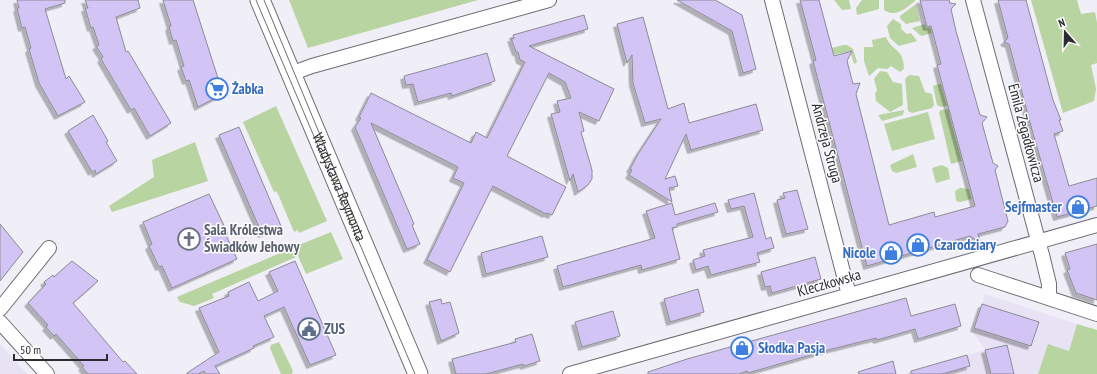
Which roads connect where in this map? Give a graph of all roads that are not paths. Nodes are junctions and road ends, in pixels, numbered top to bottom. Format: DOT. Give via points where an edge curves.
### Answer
graph roads {
  1 [pos="260,0"];
  2 [pos="549,0"];
  3 [pos="772,0"];
  4 [pos="973,0"];
  5 [pos="290,74"];
  6 [pos="1097,225"];
  7 [pos="1038,243"];
  8 [pos="49,248"];
  9 [pos="978,275"];
  10 [pos="849,295"];
  11 [pos="1049,298"];
  12 [pos="0,309"];
  13 [pos="1097,314"];
  14 [pos="0,322"];
  15 [pos="47,374"];
  16 [pos="418,374"];
  17 [pos="570,374"];
  1 -- 5 [label="main road, Władysława Reymonta"];
  2 -- 5 [label="street"];
  3 -- 10 [label="street, Andrzeja Struga"];
  4 -- 7 [label="street, Emila Zegadłowicza"];
  5 -- 16 [label="main road, Władysława Reymonta"];
  6 -- 7 [label="street, Kleczkowska"];
  7 -- 10 [label="street, Kleczkowska"];
  7 -- 11 [label="street, Emila Zegadłowicza" via="1049,284"];
  8 -- 12 [label="street"];
  9 -- 11 [label="street"];
  10 -- 17 [label="street, Kleczkowska"];
  11 -- 13 [label="street"];
  14 -- 15 [label="street"];
}
